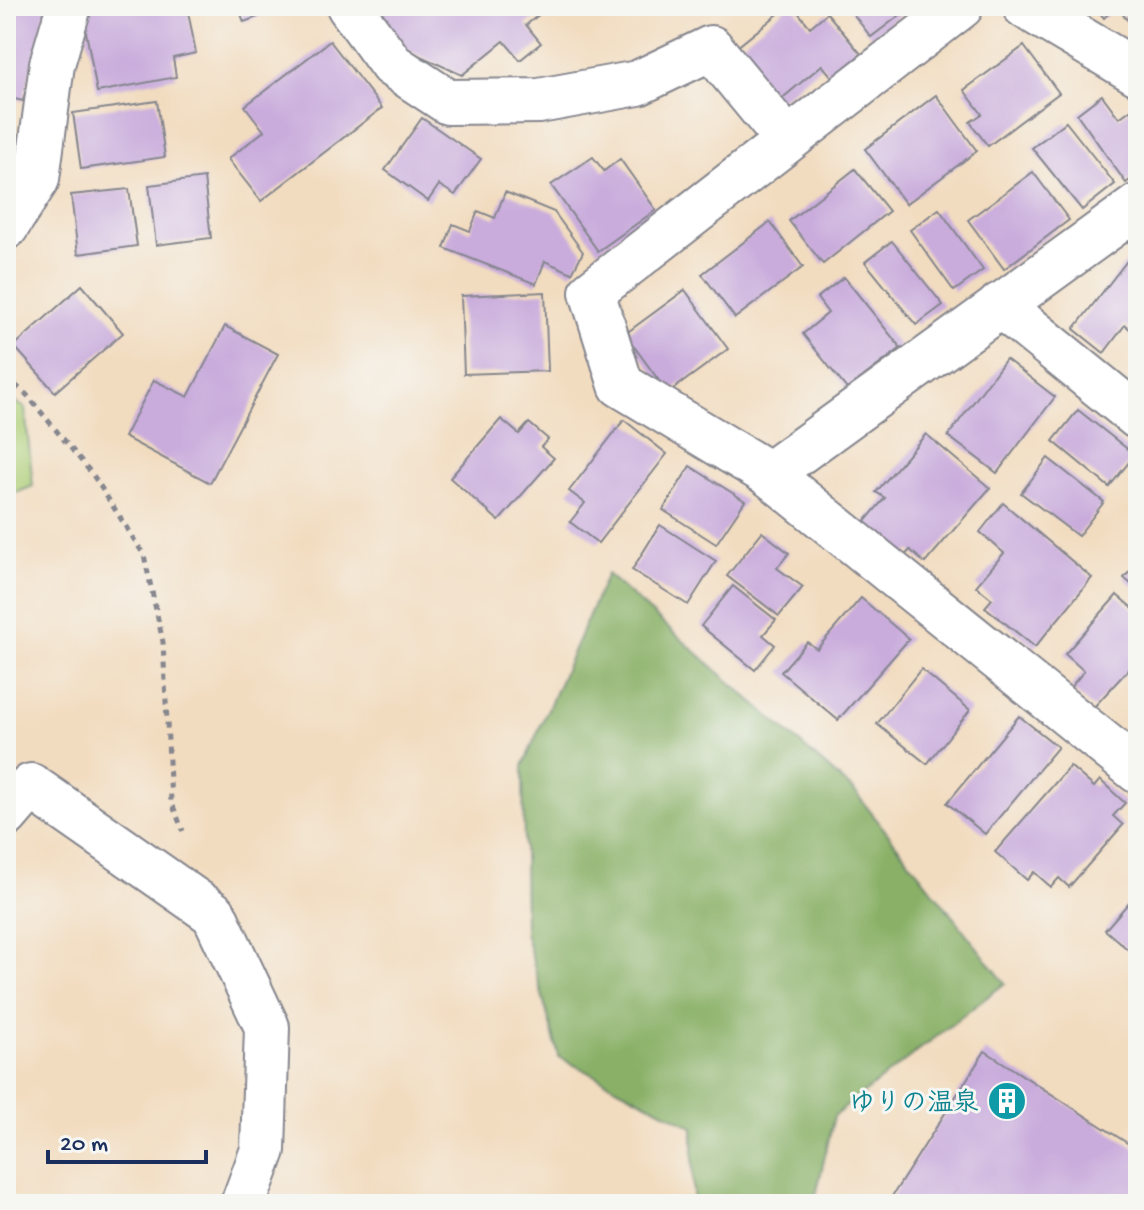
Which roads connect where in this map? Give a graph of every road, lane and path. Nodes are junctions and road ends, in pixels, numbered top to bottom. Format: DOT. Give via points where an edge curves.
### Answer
graph roads {
  1 [pos="69,6"];
  2 [pos="349,6"];
  3 [pos="961,6"];
  4 [pos="1025,6"];
  5 [pos="1138,73"];
  6 [pos="787,140"];
  7 [pos="1138,206"];
  8 [pos="6,227"];
  9 [pos="1000,305"];
  10 [pos="6,377"];
  11 [pos="1138,417"];
  12 [pos="769,474"];
  13 [pos="1138,771"];
  14 [pos="6,815"];
  15 [pos="187,843"];
  16 [pos="243,1204"];
  1 -- 8 [label="street" via="52,64 37,179"];
  2 -- 6 [label="street" via="392,65 448,102 539,101 638,83 711,48"];
  3 -- 6 [label="street"];
  4 -- 5 [label="street"];
  6 -- 12 [label="street" via="592,292 621,385"];
  7 -- 9 [label="street"];
  9 -- 11 [label="street"];
  9 -- 12 [label="street"];
  10 -- 15 [label="path" via="93,475 144,555 163,642 171,801"];
  12 -- 13 [label="street"];
  14 -- 16 [label="street" via="31,786 214,914 267,1027 263,1150"];
}
